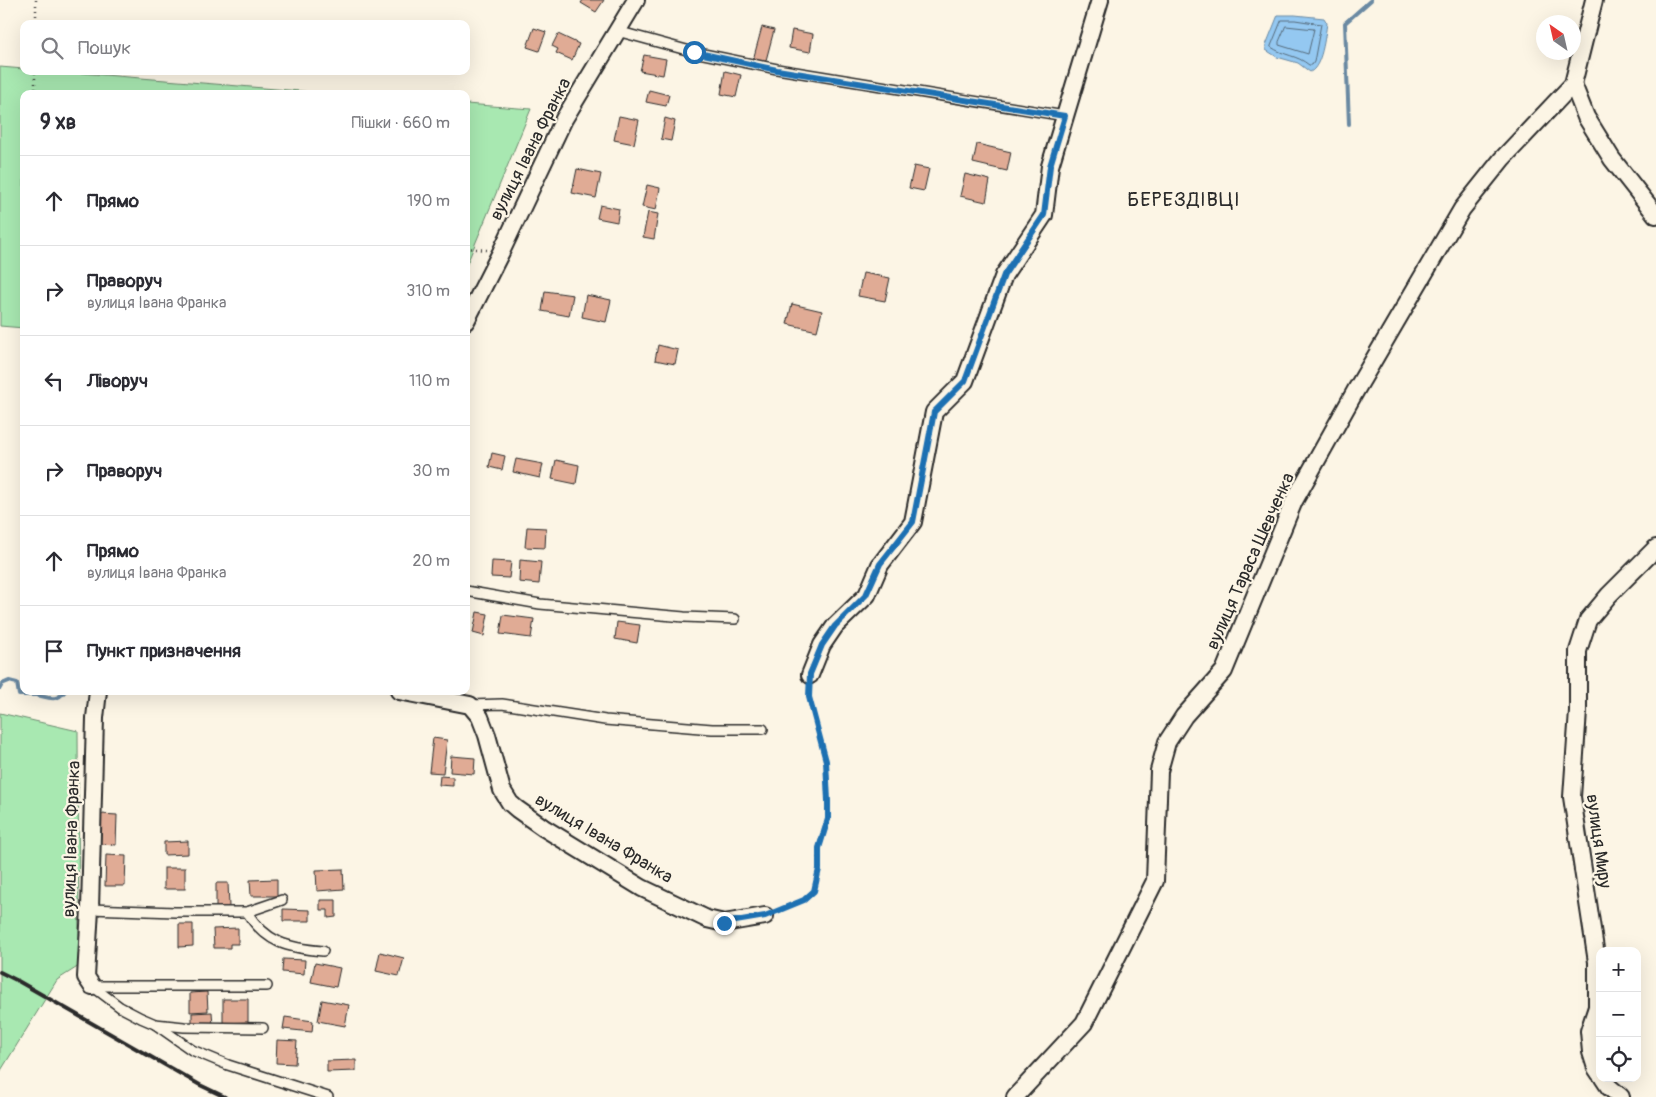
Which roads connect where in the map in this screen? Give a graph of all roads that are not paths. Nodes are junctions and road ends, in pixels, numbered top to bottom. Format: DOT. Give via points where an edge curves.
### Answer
graph roads {
  1 [pos="636,0"];
  2 [pos="1100,0"];
  3 [pos="1594,0"];
  4 [pos="617,31"];
  5 [pos="1573,84"];
  6 [pos="1065,116"];
  7 [pos="1656,214"];
  8 [pos="470,313"];
  9 [pos="1656,548"];
  10 [pos="470,592"];
  11 [pos="735,619"];
  12 [pos="810,674"];
  13 [pos="97,695"];
  14 [pos="419,695"];
  15 [pos="470,705"];
  16 [pos="763,729"];
  17 [pos="282,900"];
  18 [pos="90,909"];
  19 [pos="246,912"];
  20 [pos="765,916"];
  21 [pos="322,951"];
  22 [pos="92,986"];
  23 [pos="267,986"];
  24 [pos="156,1024"];
  25 [pos="263,1028"];
  26 [pos="1596,1068"];
  27 [pos="1606,1082"];
  28 [pos="328,1097"];
  29 [pos="1015,1097"];
  30 [pos="1621,1097"];
  1 -- 4 [label="street, вулиця Івана Франка"];
  2 -- 6 [label="street"];
  3 -- 5 [label="street, вулиця Тараса Шевченка"];
  4 -- 6 [label="lane" via="777,70"];
  4 -- 8 [label="street, вулиця Івана Франка" via="564,119"];
  5 -- 7 [label="street" via="1586,117 1612,159"];
  5 -- 29 [label="street, вулиця Тараса Шевченка" via="1502,159 1462,209 1294,501 1224,671 1184,716 1167,742 1159,771 1155,881 1084,1023"];
  6 -- 12 [label="street" via="1050,166 1044,215 1004,275 965,381 934,412 913,522 880,564 866,595 835,626 822,645"];
  9 -- 26 [label="street, вулиця Миру" via="1588,620 1578,650 1572,797 1597,962 1597,1007 1589,1031"];
  10 -- 11 [label="lane" via="540,604"];
  13 -- 18 [label="street, вулиця Івана Франка" via="94,718"];
  14 -- 15 [label="street"];
  15 -- 16 [label="lane" via="502,704 604,720 712,730"];
  15 -- 20 [label="street, вулиця Івана Франка" via="480,717 487,734 502,790 510,802 531,818 642,888 707,919 724,923"];
  17 -- 19 [label="lane"];
  18 -- 19 [label="lane"];
  18 -- 22 [label="street, вулиця Івана Франка" via="86,977"];
  19 -- 21 [label="lane" via="264,934 277,942 297,949"];
  22 -- 23 [label="lane"];
  22 -- 24 [label="lane" via="120,1007"];
  24 -- 25 [label="lane"];
  24 -- 28 [label="lane" via="192,1050"];
  27 -- 30 [label="street"];
}
